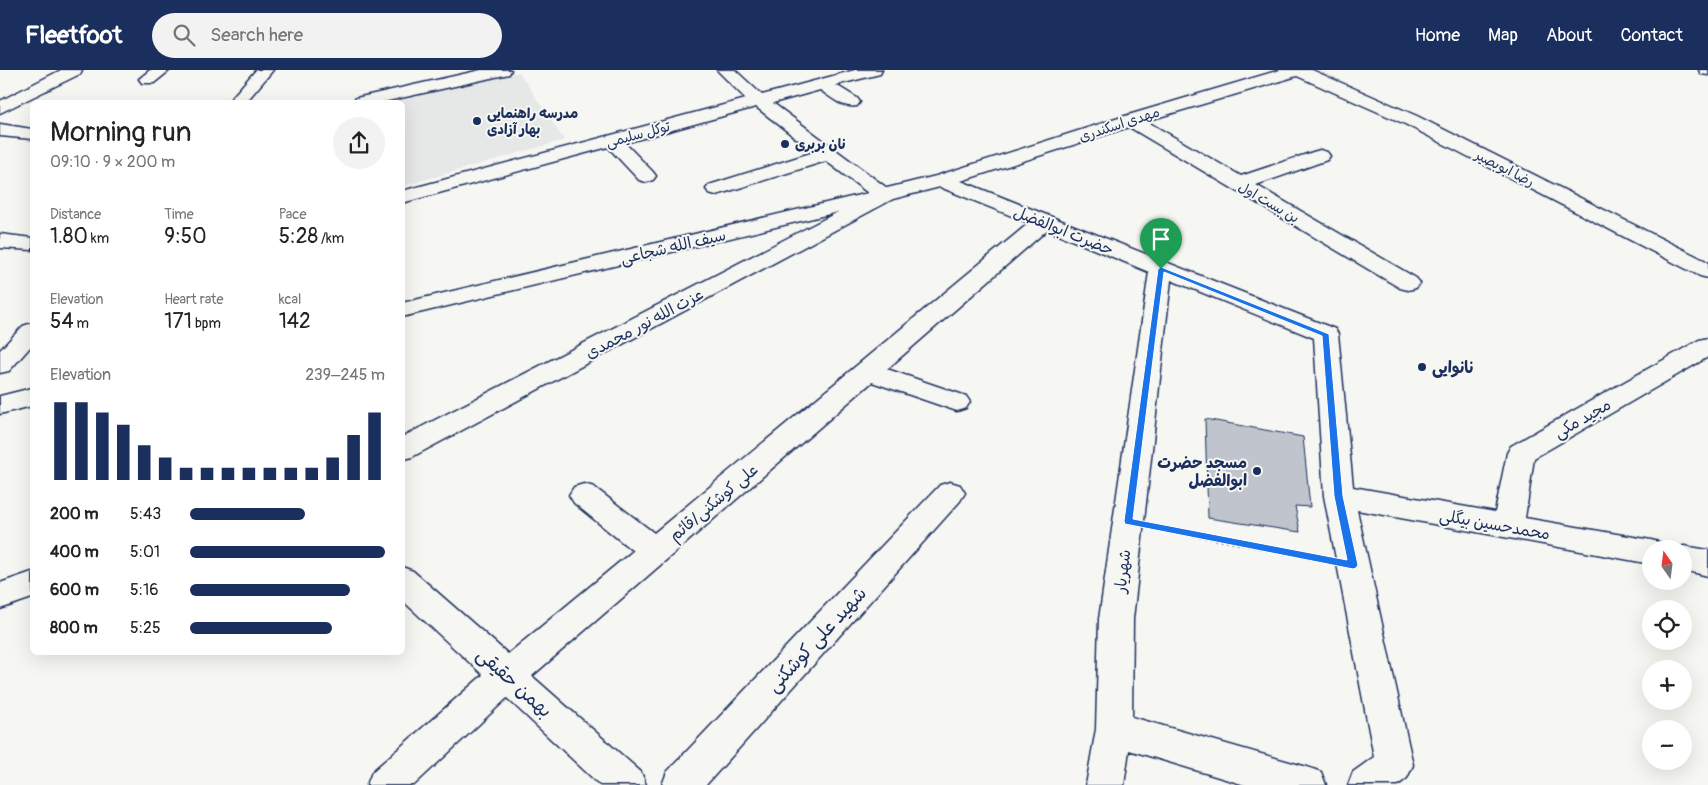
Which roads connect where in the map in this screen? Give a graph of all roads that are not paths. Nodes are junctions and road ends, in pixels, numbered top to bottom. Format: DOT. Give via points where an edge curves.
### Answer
graph roads {
  1 [pos="74,70"];
  2 [pos="162,70"];
  3 [pos="265,70"];
  4 [pos="503,70"];
  5 [pos="724,70"];
  6 [pos="874,70"];
  7 [pos="1298,70"];
  8 [pos="148,79"];
  9 [pos="822,84"];
  10 [pos="239,100"];
  11 [pos="371,100"];
  12 [pos="759,101"];
  13 [pos="851,102"];
  14 [pos="0,108"];
  15 [pos="1131,120"];
  16 [pos="0,130"];
  17 [pos="30,134"];
  18 [pos="612,141"];
  19 [pos="827,154"];
  20 [pos="1320,156"];
  21 [pos="646,176"];
  22 [pos="942,181"];
  23 [pos="1239,184"];
  24 [pos="716,190"];
  25 [pos="405,196"];
  26 [pos="885,196"];
  27 [pos="1044,222"];
  28 [pos="0,241"];
  29 [pos="30,244"];
  30 [pos="1161,269"];
  31 [pos="1708,271"];
  32 [pos="1408,283"];
  33 [pos="405,309"];
  34 [pos="30,334"];
  35 [pos="1708,346"];
  36 [pos="0,366"];
  37 [pos="868,371"];
  38 [pos="30,398"];
  39 [pos="957,402"];
  40 [pos="0,405"];
  41 [pos="405,448"];
  42 [pos="950,493"];
  43 [pos="584,495"];
  44 [pos="1339,496"];
  45 [pos="1508,526"];
  46 [pos="1642,550"];
  47 [pos="655,551"];
  48 [pos="1692,560"];
  49 [pos="1708,563"];
  50 [pos="405,583"];
  51 [pos="30,586"];
  52 [pos="0,596"];
  53 [pos="508,675"];
  54 [pos="1114,729"];
  55 [pos="386,785"];
  56 [pos="627,785"];
  57 [pos="681,785"];
  58 [pos="1105,785"];
  59 [pos="1307,785"];
  60 [pos="1367,785"];
  1 -- 14 [label="street"];
  2 -- 8 [label="street"];
  3 -- 10 [label="street"];
  4 -- 11 [label="street"];
  5 -- 12 [label="street"];
  6 -- 9 [label="street, توکل سلیمی"];
  7 -- 15 [label="street, مهدی اسکندری"];
  7 -- 31 [label="street, رضا ابوبصیر" via="1411,120"];
  9 -- 12 [label="street, توکل سلیمی"];
  9 -- 13 [label="street"];
  12 -- 18 [label="street, توکل سلیمی"];
  12 -- 19 [label="street"];
  15 -- 22 [label="street, مهدی اسکندری"];
  15 -- 23 [label="street, بن بست اول"];
  16 -- 17 [label="street"];
  18 -- 21 [label="street"];
  18 -- 25 [label="street, توکل سلیمی"];
  19 -- 24 [label="street"];
  19 -- 26 [label="street"];
  20 -- 23 [label="street"];
  22 -- 26 [label="street, سیف الله شجاعی"];
  22 -- 27 [label="street, حضرت ابوالفضل"];
  23 -- 32 [label="street, بن بست اول"];
  26 -- 33 [label="street, سیف الله شجاعی"];
  26 -- 41 [label="street, عزت الله نور محمدی"];
  27 -- 30 [label="street, حضرت ابوالفضل"];
  27 -- 37 [label="street, علی کوشکنی/قائم"];
  28 -- 29 [label="street"];
  30 -- 44 [label="street, حضرت ابوالفضل" via="1326,334"];
  30 -- 54 [label="street, شهریار" via="1116,619"];
  34 -- 36 [label="street"];
  35 -- 45 [label="street, مجید مکی" via="1521,453"];
  37 -- 39 [label="street"];
  37 -- 47 [label="street, علی کوشکنی/قائم"];
  38 -- 40 [label="street"];
  42 -- 57 [label="street, شهید علی کوشکنی"];
  43 -- 47 [label="street"];
  44 -- 45 [label="street, محمدحسین بیگلی"];
  44 -- 60 [label="street" via="1394,765"];
  45 -- 46 [label="street, محمدحسین بیگلی"];
  47 -- 53 [label="street, علی کوشکنی/قائم"];
  48 -- 49 [label="street"];
  50 -- 53 [label="street, بهمن حقیقی"];
  51 -- 52 [label="street"];
  53 -- 55 [label="street, علی کوشکنی/قائم"];
  53 -- 56 [label="street, بهمن حقیقی"];
  54 -- 58 [label="street, شهریار"];
  54 -- 59 [label="street"];
}
